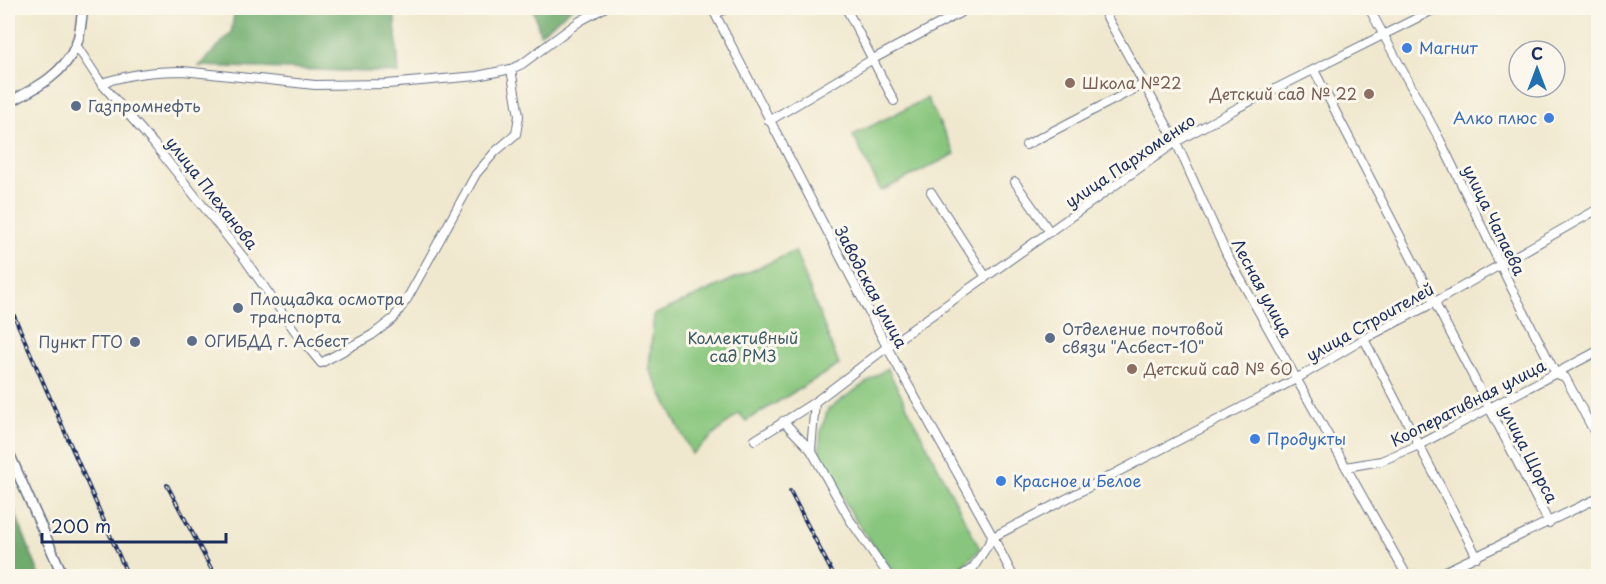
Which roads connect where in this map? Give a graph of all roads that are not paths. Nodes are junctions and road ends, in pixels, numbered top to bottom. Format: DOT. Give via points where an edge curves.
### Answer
graph roads {
  1 [pos="83,8"];
  2 [pos="604,8"];
  3 [pos="727,8"];
  4 [pos="846,8"];
  5 [pos="969,8"];
  6 [pos="1102,8"];
  7 [pos="1369,8"];
  8 [pos="1437,8"];
  9 [pos="714,11"];
  10 [pos="1383,35"];
  11 [pos="76,45"];
  12 [pos="873,59"];
  13 [pos="511,69"];
  14 [pos="1314,70"];
  15 [pos="101,83"];
  16 [pos="1144,84"];
  17 [pos="894,101"];
  18 [pos="8,103"];
  19 [pos="769,121"];
  20 [pos="1176,142"];
  21 [pos="1026,145"];
  22 [pos="1015,182"];
  23 [pos="932,192"];
  24 [pos="1599,209"];
  25 [pos="1050,232"];
  26 [pos="1500,264"];
  27 [pos="986,277"];
  28 [pos="1435,302"];
  29 [pos="1364,339"];
  30 [pos="887,347"];
  31 [pos="1599,351"];
  32 [pos="1556,374"];
  33 [pos="1296,379"];
  34 [pos="815,402"];
  35 [pos="1490,407"];
  36 [pos="783,421"];
  37 [pos="1599,439"];
  38 [pos="755,440"];
  39 [pos="1419,445"];
  40 [pos="811,450"];
  41 [pos="8,451"];
  42 [pos="1346,467"];
  43 [pos="1599,498"];
  44 [pos="1549,523"];
  45 [pos="993,537"];
  46 [pos="1477,556"];
  47 [pos="1599,573"];
  48 [pos="63,576"];
  49 [pos="889,576"];
  50 [pos="962,576"];
  51 [pos="1013,576"];
  52 [pos="1407,576"];
  53 [pos="1436,576"];
  54 [pos="1592,576"];
  1 -- 11 [label="main road"];
  2 -- 13 [label="street"];
  3 -- 9 [label="street"];
  4 -- 12 [label="street"];
  5 -- 12 [label="street"];
  6 -- 16 [label="street, Лесная улица"];
  7 -- 10 [label="street, улица Чапаева"];
  8 -- 10 [label="street, улица Пархоменко"];
  9 -- 19 [label="street, Заводская улица"];
  10 -- 14 [label="street, улица Пархоменко"];
  10 -- 26 [label="street, улица Чапаева"];
  11 -- 15 [label="street, улица Плеханова"];
  11 -- 18 [label="main road" via="44,84"];
  12 -- 17 [label="street"];
  12 -- 19 [label="street"];
  13 -- 15 [label="street" via="387,84 315,85 183,72 136,73"];
  13 -- 15 [label="street, улица Плеханова" via="519,116 516,134 476,174 393,319 321,363 244,258"];
  14 -- 20 [label="street, улица Пархоменко"];
  14 -- 28 [label="street, улица Щорса"];
  16 -- 20 [label="street, Лесная улица"];
  16 -- 21 [label="street"];
  19 -- 30 [label="street, Заводская улица"];
  20 -- 25 [label="street, улица Пархоменко"];
  20 -- 33 [label="street, Лесная улица" via="1227,255"];
  22 -- 25 [label="street"];
  23 -- 27 [label="street"];
  24 -- 26 [label="street, улица Строителей"];
  25 -- 27 [label="street, улица Пархоменко"];
  26 -- 28 [label="street, улица Строителей"];
  26 -- 32 [label="street, улица Чапаева"];
  27 -- 30 [label="street, улица Пархоменко"];
  28 -- 29 [label="street, улица Строителей"];
  28 -- 35 [label="street, улица Щорса"];
  29 -- 33 [label="street, улица Строителей"];
  29 -- 39 [label="street"];
  30 -- 34 [label="street, улица Пархоменко"];
  30 -- 45 [label="street, Заводская улица"];
  31 -- 32 [label="street, Кооперативная улица"];
  32 -- 35 [label="street, Кооперативная улица"];
  32 -- 37 [label="street, улица Чапаева" via="1565,377"];
  33 -- 42 [label="street, Лесная улица"];
  33 -- 45 [label="street, улица Строителей"];
  34 -- 36 [label="street, улица Пархоменко"];
  34 -- 40 [label="street"];
  35 -- 39 [label="street, Кооперативная улица"];
  35 -- 44 [label="street, улица Щорса"];
  36 -- 38 [label="street, улица Пархоменко"];
  36 -- 40 [label="street"];
  39 -- 42 [label="street, Кооперативная улица" via="1382,461"];
  39 -- 46 [label="street"];
  40 -- 49 [label="street" via="850,520"];
  41 -- 48 [label="main road"];
  42 -- 52 [label="street, Лесная улица"];
  43 -- 44 [label="street"];
  44 -- 46 [label="street"];
  45 -- 50 [label="street" via="973,568"];
  45 -- 51 [label="street, Заводская улица"];
  46 -- 53 [label="street"];
  47 -- 54 [label="street"];
}
